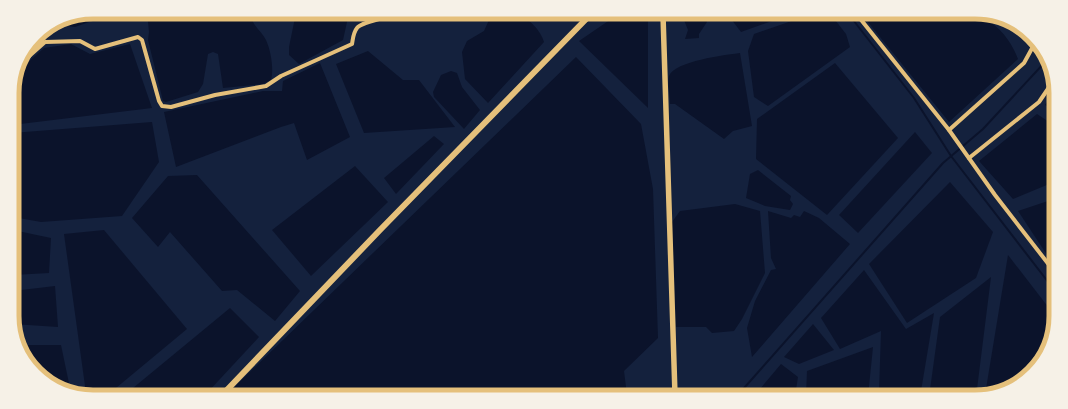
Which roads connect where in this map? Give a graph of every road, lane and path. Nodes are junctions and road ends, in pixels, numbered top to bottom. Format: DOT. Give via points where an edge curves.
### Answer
graph roads {
  1 [pos="384,19"];
  2 [pos="586,19"];
  3 [pos="663,19"];
  4 [pos="860,19"];
  5 [pos="1033,47"];
  6 [pos="29,56"];
  7 [pos="1048,88"];
  8 [pos="949,130"];
  9 [pos="969,158"];
  10 [pos="1049,265"];
  11 [pos="227,390"];
  12 [pos="675,390"];
  1 -- 6 [label="street" via="364,23 357,27 352,44 281,76 266,86 215,95 171,107 162,106 159,101 142,40 138,37 95,49 80,41 45,42"];
  2 -- 11 [label="main road"];
  3 -- 12 [label="main road"];
  4 -- 8 [label="street"];
  5 -- 8 [label="street" via="1024,63"];
  7 -- 9 [label="street" via="1039,102"];
  8 -- 9 [label="street"];
  9 -- 10 [label="street"];
}
